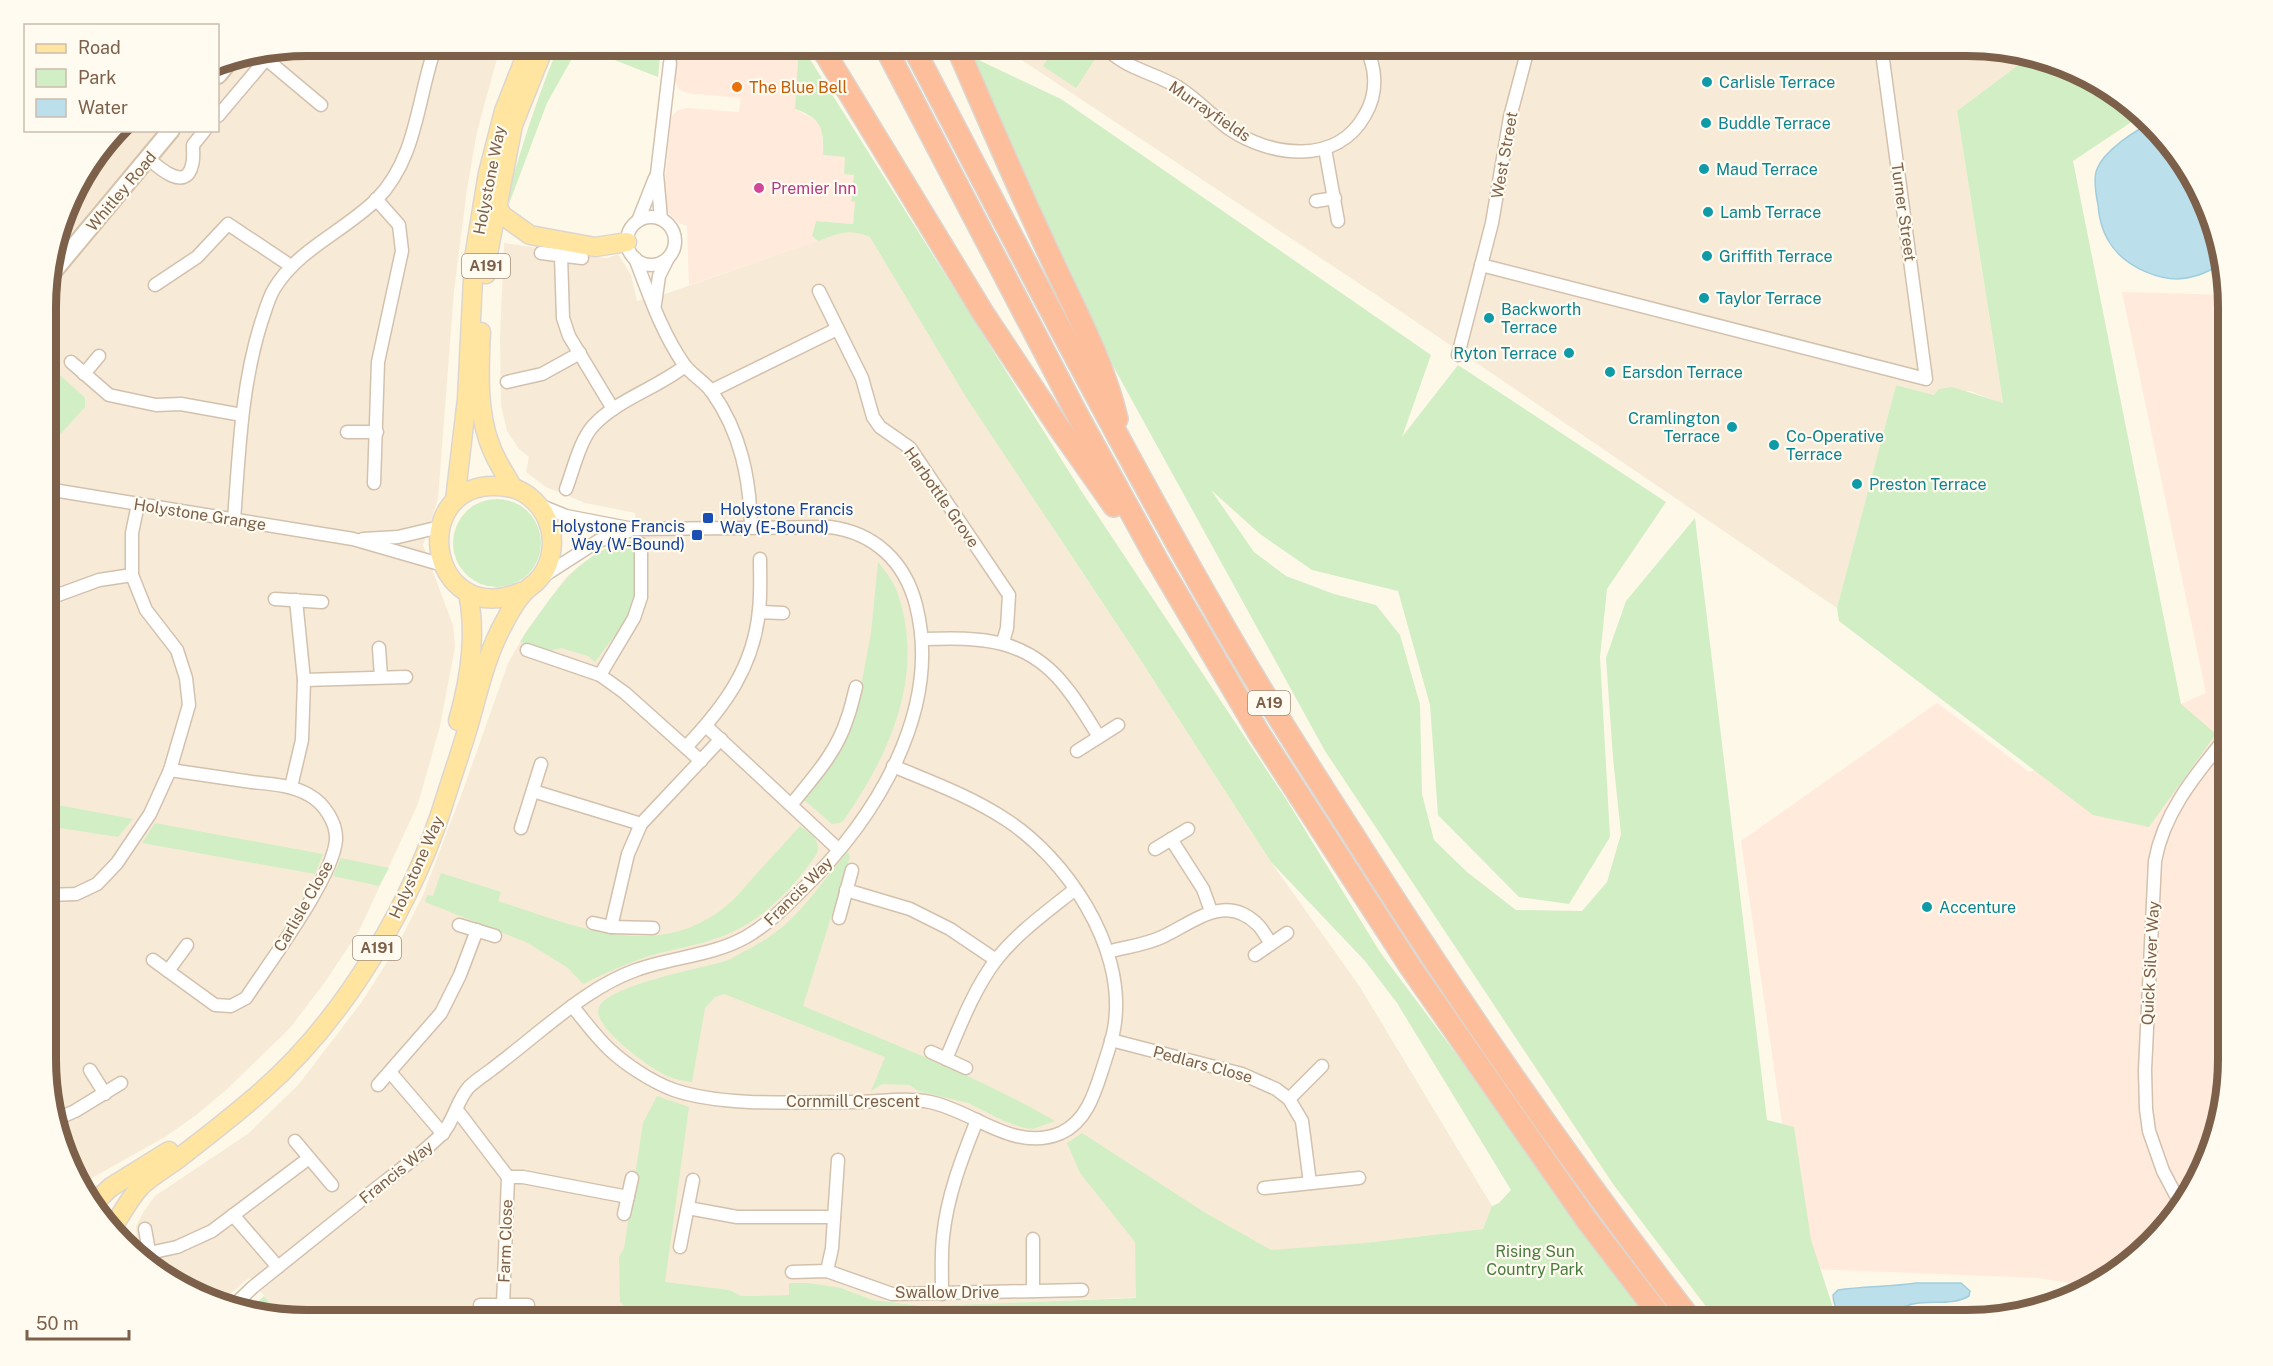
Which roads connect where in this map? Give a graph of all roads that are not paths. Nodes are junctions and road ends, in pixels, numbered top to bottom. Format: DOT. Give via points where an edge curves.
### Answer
graph roads {
  1 [pos="432,56"];
  2 [pos="526,56"];
  3 [pos="541,56"];
  4 [pos="827,56"];
  5 [pos="890,56"];
  6 [pos="918,56"];
  7 [pos="961,56"];
  8 [pos="1115,56"];
  9 [pos="1368,56"];
  10 [pos="1526,56"];
  11 [pos="1882,56"];
  12 [pos="271,58"];
  13 [pos="267,59"];
  14 [pos="670,63"];
  15 [pos="321,105"];
  16 [pos="219,115"];
  17 [pos="169,132"];
  18 [pos="204,132"];
  19 [pos="1325,149"];
  20 [pos="149,159"];
  21 [pos="657,174"];
  22 [pos="1335,198"];
  23 [pos="376,199"];
  24 [pos="1316,201"];
  25 [pos="497,205"];
  26 [pos="661,219"];
  27 [pos="1338,220"];
  28 [pos="638,221"];
  29 [pos="631,250"];
  30 [pos="541,253"];
  31 [pos="561,256"];
  32 [pos="582,258"];
  33 [pos="668,258"];
  34 [pos="59,265"];
  35 [pos="1481,265"];
  36 [pos="291,266"];
  37 [pos="155,285"];
  38 [pos="819,291"];
  39 [pos="654,305"];
  40 [pos="837,329"];
  41 [pos="580,353"];
  42 [pos="1458,355"];
  43 [pos="99,356"];
  44 [pos="71,362"];
  45 [pos="685,366"];
  46 [pos="84,374"];
  47 [pos="507,382"];
  48 [pos="711,391"];
  49 [pos="614,409"];
  50 [pos="242,415"];
  51 [pos="347,432"];
  52 [pos="377,432"];
  53 [pos="1123,448"];
  54 [pos="374,483"];
  55 [pos="513,488"];
  56 [pos="566,489"];
  57 [pos="56,490"];
  58 [pos="455,500"];
  59 [pos="138,504"];
  60 [pos="538,504"];
  61 [pos="234,520"];
  62 [pos="440,527"];
  63 [pos="751,528"];
  64 [pos="633,529"];
  65 [pos="353,539"];
  66 [pos="641,544"];
  67 [pos="759,559"];
  68 [pos="1157,560"];
  69 [pos="443,565"];
  70 [pos="132,574"];
  71 [pos="531,586"];
  72 [pos="468,592"];
  73 [pos="56,596"];
  74 [pos="275,599"];
  75 [pos="296,600"];
  76 [pos="322,602"];
  77 [pos="759,612"];
  78 [pos="783,614"];
  79 [pos="922,639"];
  80 [pos="1003,642"];
  81 [pos="379,648"];
  82 [pos="527,650"];
  83 [pos="600,675"];
  84 [pos="381,677"];
  85 [pos="406,677"];
  86 [pos="304,680"];
  87 [pos="856,687"];
  88 [pos="1118,725"];
  89 [pos="706,726"];
  90 [pos="1099,737"];
  91 [pos="721,740"];
  92 [pos="686,747"];
  93 [pos="2218,748"];
  94 [pos="1077,751"];
  95 [pos="701,761"];
  96 [pos="541,764"];
  97 [pos="893,766"];
  98 [pos="170,770"];
  99 [pos="291,787"];
  100 [pos="533,791"];
  101 [pos="791,805"];
  102 [pos="641,824"];
  103 [pos="521,828"];
  104 [pos="1188,829"];
  105 [pos="1171,839"];
  106 [pos="1155,849"];
  107 [pos="838,850"];
  108 [pos="852,870"];
  109 [pos="846,890"];
  110 [pos="1074,890"];
  111 [pos="56,895"];
  112 [pos="1211,911"];
  113 [pos="839,918"];
  114 [pos="593,923"];
  115 [pos="459,925"];
  116 [pos="611,927"];
  117 [pos="653,927"];
  118 [pos="477,930"];
  119 [pos="1287,933"];
  120 [pos="495,936"];
  121 [pos="1271,944"];
  122 [pos="188,945"];
  123 [pos="1108,952"];
  124 [pos="1255,955"];
  125 [pos="153,960"];
  126 [pos="996,960"];
  127 [pos="168,971"];
  128 [pos="572,1005"];
  129 [pos="1111,1040"];
  130 [pos="931,1052"];
  131 [pos="946,1059"];
  132 [pos="1322,1066"];
  133 [pos="966,1068"];
  134 [pos="90,1070"];
  135 [pos="390,1072"];
  136 [pos="121,1083"];
  137 [pos="378,1085"];
  138 [pos="105,1094"];
  139 [pos="1289,1099"];
  140 [pos="457,1110"];
  141 [pos="62,1116"];
  142 [pos="977,1120"];
  143 [pos="443,1134"];
  144 [pos="295,1141"];
  145 [pos="309,1158"];
  146 [pos="838,1160"];
  147 [pos="507,1177"];
  148 [pos="632,1178"];
  149 [pos="1359,1178"];
  150 [pos="693,1180"];
  151 [pos="1310,1183"];
  152 [pos="332,1185"];
  153 [pos="1264,1188"];
  154 [pos="96,1196"];
  155 [pos="628,1197"];
  156 [pos="2176,1197"];
  157 [pos="100,1202"];
  158 [pos="688,1208"];
  159 [pos="233,1215"];
  160 [pos="624,1215"];
  161 [pos="111,1217"];
  162 [pos="834,1217"];
  163 [pos="115,1222"];
  164 [pos="145,1229"];
  165 [pos="1033,1239"];
  166 [pos="680,1247"];
  167 [pos="150,1255"];
  168 [pos="152,1257"];
  169 [pos="278,1268"];
  170 [pos="827,1271"];
  171 [pos="792,1272"];
  172 [pos="1082,1290"];
  173 [pos="1033,1291"];
  174 [pos="942,1294"];
  175 [pos="239,1301"];
  176 [pos="480,1305"];
  177 [pos="503,1305"];
  178 [pos="528,1305"];
  179 [pos="1656,1310"];
  180 [pos="1684,1310"];
  1 -- 23 [label="street" via="409,146 396,174"];
  2 -- 58 [label="main road, Holystone Way / A191" via="504,111 488,173 474,258 467,399"];
  3 -- 25 [label="main road, Holystone Way / A191" via="513,125"];
  4 -- 68 [label="highway" via="983,313 1109,499"];
  5 -- 68 [label="highway, A19"];
  6 -- 53 [label="highway, A19"];
  7 -- 53 [label="highway" via="1112,395"];
  8 -- 19 [label="street, Murrayfields" via="1133,69 1178,87 1227,127 1253,142 1282,151"];
  9 -- 19 [label="street, Murrayfields" via="1374,74 1372,100 1354,130"];
  10 -- 35 [label="street, West Street"];
  11 -- 35 [label="street, Turner Street" via="1926,379"];
  12 -- 15 [label="street"];
  13 -- 16 [label="street"];
  14 -- 21 [label="street"];
  17 -- 20 [label="street, Whitley Road"];
  18 -- 20 [label="street" via="193,146 194,162 185,175 168,175"];
  19 -- 22 [label="street"];
  20 -- 34 [label="street, Whitley Road"];
  21 -- 26 [label="street"];
  21 -- 28 [label="street"];
  22 -- 24 [label="street"];
  22 -- 27 [label="street"];
  23 -- 36 [label="street"];
  23 -- 52 [label="street" via="399,225 402,251 378,362"];
  25 -- 29 [label="main road" via="502,215 530,235"];
  25 -- 55 [label="main road, Holystone Way / A191" via="487,259 481,395 491,448"];
  26 -- 28 [label="street"];
  26 -- 33 [label="street" via="675,236"];
  28 -- 29 [label="street" via="629,231"];
  29 -- 33 [label="street" via="648,265"];
  29 -- 39 [label="street"];
  30 -- 31 [label="street"];
  31 -- 32 [label="street"];
  31 -- 41 [label="street" via="563,318"];
  33 -- 39 [label="street" via="659,276"];
  35 -- 42 [label="street"];
  36 -- 37 [label="street" via="228,224 197,257"];
  36 -- 50 [label="street" via="273,290 250,356"];
  38 -- 40 [label="street, Harbottle Grove"];
  39 -- 45 [label="street" via="663,330"];
  40 -- 48 [label="street"];
  40 -- 80 [label="street, Harbottle Grove" via="862,378 873,417 880,427 910,448 1009,595"];
  41 -- 47 [label="street" via="542,374"];
  41 -- 49 [label="street"];
  43 -- 46 [label="street"];
  44 -- 46 [label="street"];
  45 -- 48 [label="street"];
  45 -- 49 [label="street"];
  46 -- 50 [label="street" via="110,395"];
  48 -- 63 [label="street" via="730,423 746,467"];
  49 -- 56 [label="street" via="588,433"];
  50 -- 61 [label="street"];
  51 -- 52 [label="street"];
  52 -- 54 [label="street"];
  53 -- 180 [label="highway, A19" via="1261,689 1406,918 1566,1151"];
  55 -- 58 [label="main road" via="494,485 474,489"];
  55 -- 60 [label="main road, Holystone Way / A191"];
  57 -- 59 [label="street, Holystone Grange"];
  58 -- 62 [label="main road, Holystone Way / A191"];
  59 -- 61 [label="street, Holystone Grange"];
  59 -- 70 [label="street" via="132,533"];
  60 -- 64 [label="street, Francis Way" via="566,516"];
  60 -- 71 [label="main road, Holystone Way / A191" via="551,530 552,548 548,565"];
  61 -- 65 [label="street, Holystone Grange"];
  62 -- 65 [label="street, Holystone Grange" via="398,537"];
  62 -- 69 [label="main road" via="438,546"];
  63 -- 64 [label="street, Francis Way"];
  63 -- 79 [label="street, Francis Way" via="837,528 879,545 898,564 910,584"];
  64 -- 71 [label="street, Francis Way" via="598,541"];
  65 -- 69 [label="street, Holystone Grange"];
  66 -- 83 [label="street" via="640,597 634,618"];
  67 -- 77 [label="street"];
  68 -- 179 [label="highway, A19" via="1260,735 1411,968 1588,1222"];
  69 -- 72 [label="main road" via="453,581"];
  70 -- 73 [label="street" via="99,580"];
  70 -- 98 [label="street" via="146,610 177,650 186,678 189,705"];
  71 -- 72 [label="main road" via="511,597 496,599"];
  71 -- 163 [label="main road, Holystone Way / A191" via="506,619 489,651 441,813 411,886 352,987 310,1042 266,1087 142,1185"];
  72 -- 154 [label="main road, Holystone Way / A191" via="472,652 459,716 429,822 374,937 300,1041 254,1086 157,1160"];
  74 -- 75 [label="street"];
  75 -- 76 [label="street"];
  75 -- 86 [label="street"];
  77 -- 78 [label="street"];
  77 -- 89 [label="street" via="748,661 735,688"];
  79 -- 80 [label="street" via="966,637"];
  79 -- 97 [label="street, Francis Way" via="918,697"];
  80 -- 90 [label="street" via="1029,654 1054,674"];
  81 -- 84 [label="street"];
  82 -- 83 [label="street"];
  83 -- 92 [label="street"];
  84 -- 85 [label="street"];
  84 -- 86 [label="street"];
  86 -- 99 [label="street" via="302,740"];
  87 -- 101 [label="street" via="836,744"];
  88 -- 90 [label="street"];
  89 -- 91 [label="street"];
  89 -- 92 [label="street"];
  90 -- 94 [label="street"];
  91 -- 95 [label="street"];
  91 -- 101 [label="street"];
  92 -- 95 [label="street"];
  93 -- 156 [label="street, Quick Silver Way" via="2171,813 2155,861 2146,1109 2149,1131"];
  95 -- 102 [label="street"];
  96 -- 100 [label="street"];
  97 -- 107 [label="street, Francis Way" via="880,794"];
  97 -- 110 [label="street, Cornmill Crescent" via="1004,818 1047,854"];
  98 -- 99 [label="street, Carlisle Close"];
  98 -- 111 [label="street" via="150,814 117,863 97,884 76,894"];
  99 -- 127 [label="street, Carlisle Close" via="311,795 324,808 334,823 336,840 313,894 246,998 231,1006 215,1005"];
  100 -- 102 [label="street"];
  100 -- 103 [label="street"];
  101 -- 107 [label="street"];
  102 -- 116 [label="street" via="628,854"];
  104 -- 105 [label="street"];
  105 -- 106 [label="street"];
  105 -- 112 [label="street" via="1203,889"];
  107 -- 128 [label="street, Francis Way" via="784,908 746,937 724,947 635,970"];
  108 -- 109 [label="street"];
  109 -- 113 [label="street"];
  109 -- 126 [label="street" via="910,909 950,929"];
  110 -- 123 [label="street, Cornmill Crescent" via="1093,917"];
  110 -- 126 [label="street"];
  112 -- 121 [label="street" via="1243,915 1257,925"];
  112 -- 123 [label="street" via="1159,938"];
  114 -- 116 [label="street"];
  115 -- 118 [label="street"];
  116 -- 117 [label="street"];
  118 -- 120 [label="street"];
  118 -- 135 [label="street" via="441,1013"];
  119 -- 121 [label="street"];
  121 -- 124 [label="street"];
  122 -- 127 [label="street"];
  123 -- 129 [label="street, Cornmill Crescent" via="1116,1020"];
  125 -- 127 [label="street, Carlisle Close"];
  126 -- 131 [label="street"];
  128 -- 140 [label="street, Francis Way" via="468,1089"];
  128 -- 142 [label="street, Cornmill Crescent" via="609,1049 674,1090 757,1101 916,1100 946,1106"];
  129 -- 139 [label="street, Pedlars Close" via="1251,1077"];
  129 -- 142 [label="street, Cornmill Crescent" via="1091,1100 1076,1124 1061,1133 1013,1137"];
  130 -- 131 [label="street"];
  131 -- 133 [label="street"];
  132 -- 139 [label="street"];
  134 -- 138 [label="street"];
  135 -- 137 [label="street"];
  135 -- 143 [label="street"];
  136 -- 138 [label="street"];
  138 -- 141 [label="street"];
  139 -- 151 [label="street" via="1305,1133"];
  140 -- 143 [label="street, Francis Way"];
  140 -- 147 [label="street, Farm Close"];
  142 -- 174 [label="street" via="948,1206 942,1239"];
  143 -- 169 [label="street, Francis Way"];
  144 -- 145 [label="street"];
  145 -- 152 [label="street"];
  145 -- 159 [label="street"];
  146 -- 162 [label="street"];
  147 -- 155 [label="street, Farm Close" via="523,1176"];
  147 -- 177 [label="street, Farm Close"];
  148 -- 155 [label="street"];
  149 -- 151 [label="street"];
  150 -- 158 [label="street"];
  151 -- 153 [label="street"];
  155 -- 160 [label="street"];
  157 -- 161 [label="main road, Holystone Way / A191" via="111,1211"];
  158 -- 162 [label="street" via="737,1217"];
  158 -- 166 [label="street"];
  159 -- 168 [label="street" via="212,1231"];
  159 -- 169 [label="street"];
  162 -- 170 [label="street"];
  164 -- 167 [label="street"];
  165 -- 173 [label="street"];
  169 -- 175 [label="street, Francis Way"];
  170 -- 171 [label="street, Swallow Drive"];
  170 -- 174 [label="street, Swallow Drive" via="892,1294"];
  172 -- 173 [label="street, Swallow Drive"];
  173 -- 174 [label="street, Swallow Drive"];
  176 -- 177 [label="street, Farm Close"];
  177 -- 178 [label="street, Farm Close"];
}
